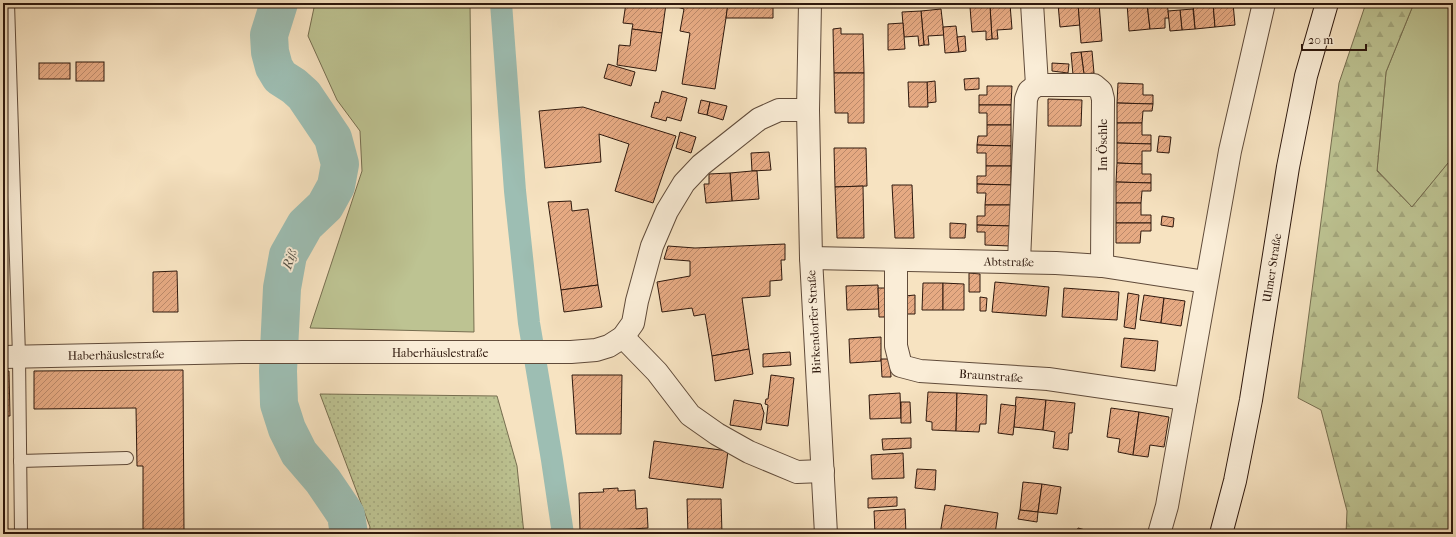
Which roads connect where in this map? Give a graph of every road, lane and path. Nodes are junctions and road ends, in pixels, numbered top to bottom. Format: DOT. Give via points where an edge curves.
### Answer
graph roads {
  1 [pos="8,3"];
  2 [pos="810,3"];
  3 [pos="1032,3"];
  4 [pos="1264,3"];
  5 [pos="1327,3"];
  6 [pos="1037,85"];
  7 [pos="808,110"];
  8 [pos="811,258"];
  9 [pos="896,260"];
  10 [pos="1019,262"];
  11 [pos="1102,266"];
  12 [pos="1206,282"];
  13 [pos="623,337"];
  14 [pos="11,356"];
  15 [pos="1186,399"];
  16 [pos="127,458"];
  17 [pos="20,461"];
  18 [pos="823,471"];
  19 [pos="21,534"];
  20 [pos="826,534"];
  21 [pos="1159,534"];
  22 [pos="1221,534"];
  1 -- 14 [label="lane"];
  2 -- 7 [label="street, Birkendorfer Straße"];
  3 -- 6 [label="street"];
  4 -- 12 [label="street" via="1230,151"];
  5 -- 22 [label="street, Ulmer Straße" via="1306,76 1288,167 1251,400 1235,481"];
  6 -- 10 [label="street" via="1029,91 1026,99"];
  6 -- 11 [label="street, Im Öschle" via="1094,85 1101,90"];
  7 -- 8 [label="street, Birkendorfer Straße"];
  7 -- 13 [label="street" via="779,110 759,119 701,165 684,183 667,211 652,246 633,323"];
  8 -- 9 [label="street, Abtstraße"];
  8 -- 18 [label="street, Birkendorfer Straße"];
  9 -- 10 [label="street, Abtstraße"];
  9 -- 15 [label="street, Braunstraße" via="896,346 902,366 920,371 1048,379"];
  10 -- 11 [label="street, Abtstraße"];
  11 -- 12 [label="street, Abtstraße"];
  12 -- 15 [label="street"];
  13 -- 14 [label="street, Haberhäuslestraße" via="609,346 596,350 571,352 252,352"];
  13 -- 18 [label="street" via="657,372 690,415 712,430 749,452 796,472"];
  14 -- 17 [label="lane"];
  15 -- 21 [label="street" via="1167,506"];
  16 -- 17 [label="lane"];
  17 -- 19 [label="lane"];
  18 -- 20 [label="street, Birkendorfer Straße"];
}
